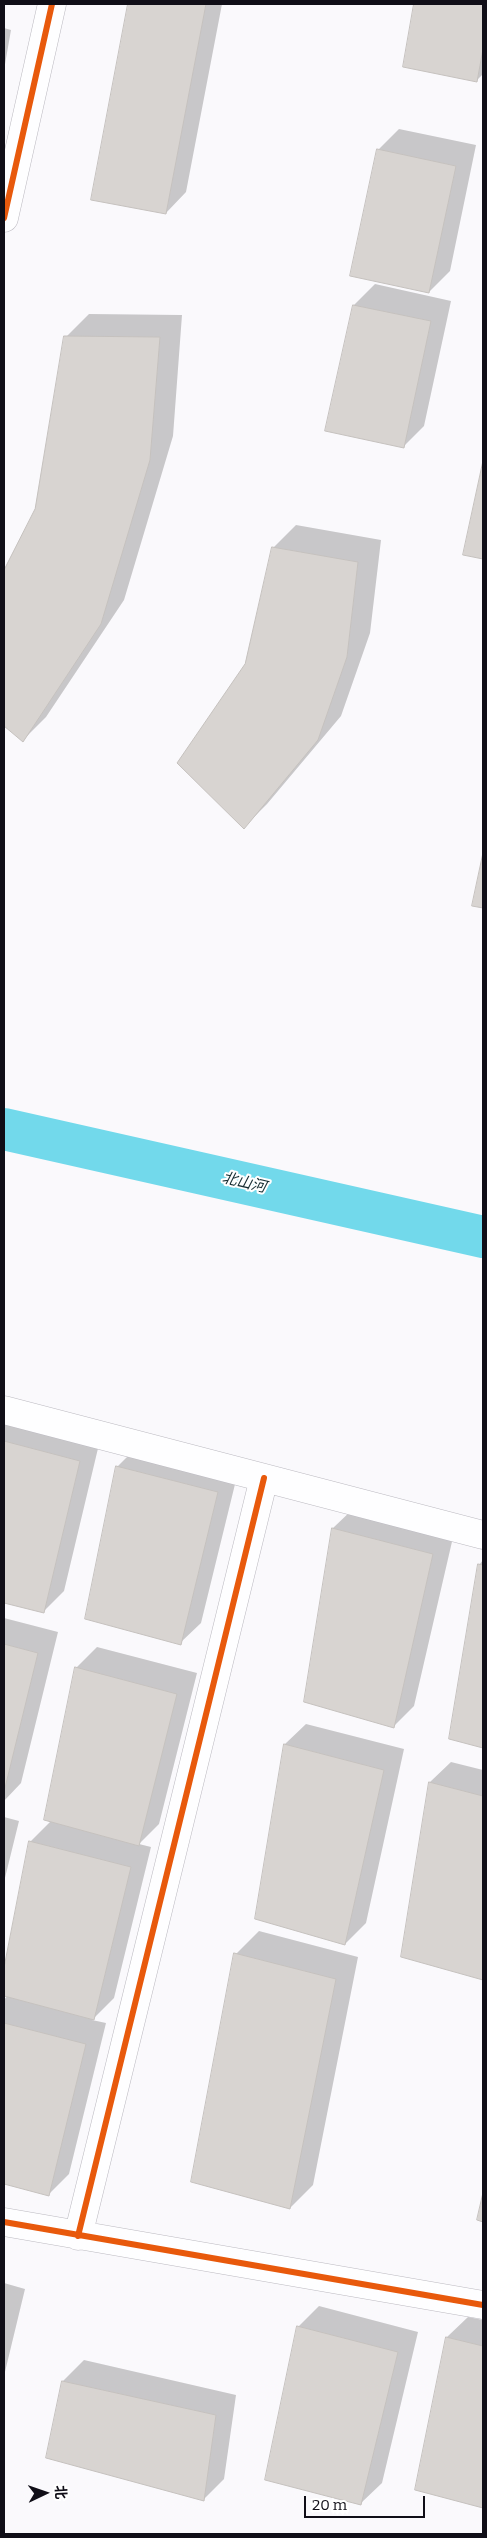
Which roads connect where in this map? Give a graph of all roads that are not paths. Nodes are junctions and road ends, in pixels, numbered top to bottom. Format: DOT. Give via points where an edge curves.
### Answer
graph roads {
  1 [pos="52,4"];
  2 [pos="4,218"];
  3 [pos="4,1410"];
  4 [pos="264,1478"];
  5 [pos="483,1535"];
  6 [pos="4,2222"];
  7 [pos="78,2236"];
  8 [pos="483,2305"];
  1 -- 2 [label="street"];
  3 -- 4 [label="street"];
  4 -- 5 [label="street"];
  4 -- 7 [label="street"];
  6 -- 7 [label="street"];
  7 -- 8 [label="street"];
}
